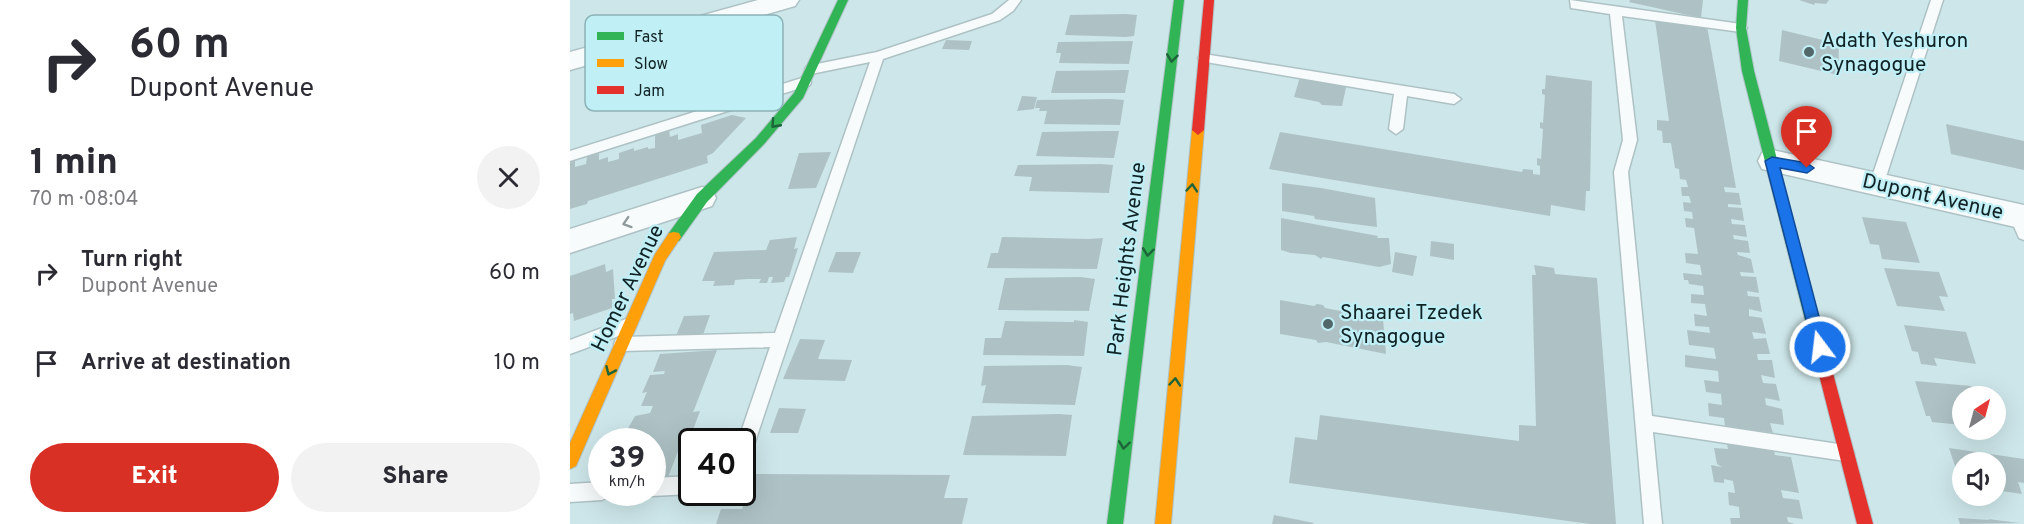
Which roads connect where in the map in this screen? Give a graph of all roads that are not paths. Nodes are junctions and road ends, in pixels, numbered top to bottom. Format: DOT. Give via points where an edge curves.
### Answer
graph roads {
  1 [pos="788,0"];
  2 [pos="843,0"];
  3 [pos="1015,0"];
  4 [pos="1179,0"];
  5 [pos="1209,0"];
  6 [pos="1576,0"];
  7 [pos="1743,0"];
  8 [pos="1937,0"];
  9 [pos="1616,12"];
  10 [pos="734,15"];
  11 [pos="1741,28"];
  12 [pos="878,56"];
  13 [pos="585,57"];
  14 [pos="1204,58"];
  15 [pos="570,61"];
  16 [pos="811,69"];
  17 [pos="805,82"];
  18 [pos="783,89"];
  19 [pos="1401,90"];
  20 [pos="1454,99"];
  21 [pos="713,111"];
  22 [pos="1396,129"];
  23 [pos="570,156"];
  24 [pos="1772,161"];
  25 [pos="1877,183"];
  26 [pos="702,198"];
  27 [pos="2021,222"];
  28 [pos="570,241"];
  29 [pos="631,324"];
  30 [pos="1138,332"];
  31 [pos="1169,336"];
  32 [pos="782,340"];
  33 [pos="622,344"];
  34 [pos="570,347"];
  35 [pos="1644,423"];
  36 [pos="751,428"];
  37 [pos="1848,453"];
  38 [pos="570,461"];
  39 [pos="588,492"];
  40 [pos="570,493"];
  41 [pos="1115,524"];
  42 [pos="1163,524"];
  43 [pos="1653,524"];
  44 [pos="1865,524"];
  1 -- 10 [label="street"];
  2 -- 16 [label="main road, Homer Avenue"];
  3 -- 12 [label="lane" via="996,17"];
  4 -- 30 [label="main road, Park Heights Avenue, one-way"];
  5 -- 14 [label="main road"];
  6 -- 9 [label="lane" via="1575,5"];
  7 -- 11 [label="main road"];
  8 -- 25 [label="lane"];
  9 -- 11 [label="lane"];
  9 -- 35 [label="lane" via="1630,140 1621,172"];
  11 -- 24 [label="main road"];
  12 -- 16 [label="lane"];
  12 -- 32 [label="lane"];
  13 -- 15 [label="street"];
  14 -- 19 [label="lane"];
  31 -- 14 [label="main road, one-way"];
  16 -- 17 [label="main road, Homer Avenue"];
  17 -- 18 [label="lane"];
  17 -- 26 [label="main road, Homer Avenue, one-way" via="782,117"];
  19 -- 20 [label="lane"];
  19 -- 22 [label="lane"];
  21 -- 23 [label="lane"];
  24 -- 25 [label="street, Dupont Avenue"];
  24 -- 37 [label="main road"];
  25 -- 27 [label="street, Dupont Avenue"];
  26 -- 28 [label="street, one-way"];
  26 -- 29 [label="main road, Homer Avenue" via="660,258"];
  29 -- 33 [label="main road, Homer Avenue"];
  29 -- 34 [label="lane"];
  30 -- 31 [label="lane"];
  30 -- 41 [label="main road, Park Heights Avenue, one-way"];
  42 -- 31 [label="main road, one-way"];
  32 -- 33 [label="lane"];
  32 -- 36 [label="lane"];
  33 -- 38 [label="main road, Homer Avenue, one-way"];
  35 -- 37 [label="lane"];
  35 -- 43 [label="lane"];
  37 -- 44 [label="main road"];
  39 -- 40 [label="lane"];
}
